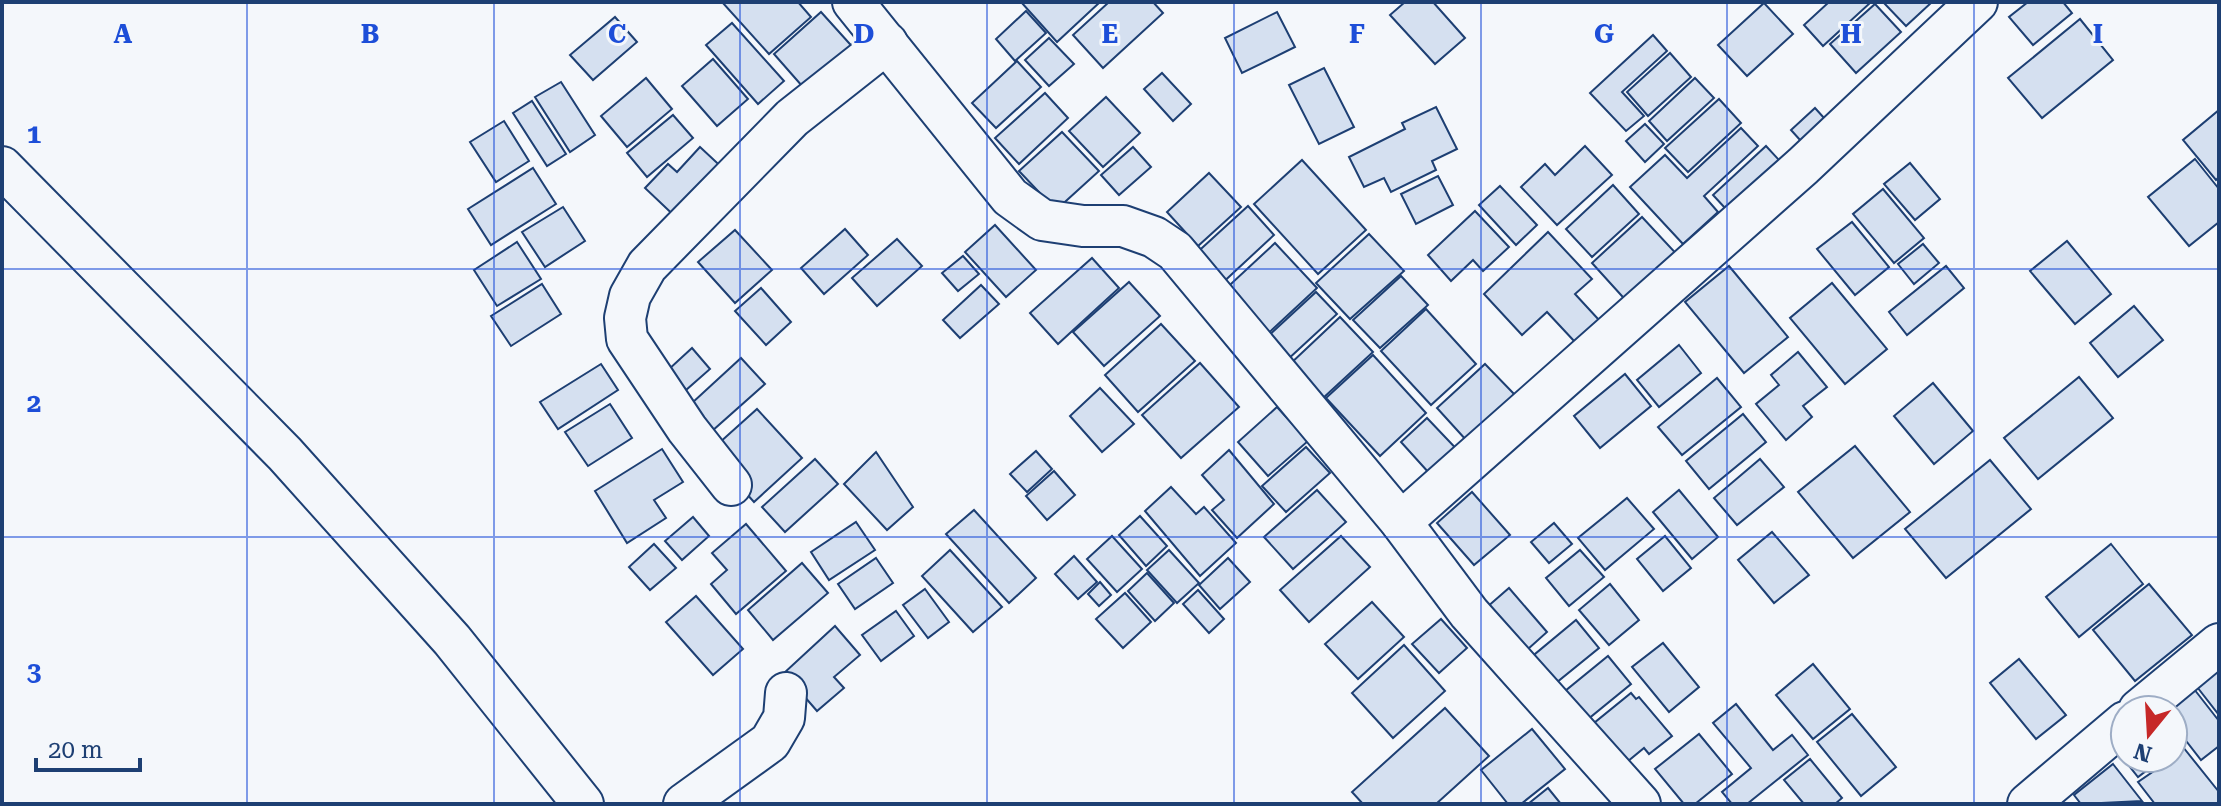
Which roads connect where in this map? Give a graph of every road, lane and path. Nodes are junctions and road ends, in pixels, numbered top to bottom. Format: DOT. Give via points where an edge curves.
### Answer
graph roads {
  1 [pos="853,2"];
  2 [pos="1977,2"];
  3 [pos="887,43"];
  4 [pos="2,167"];
  5 [pos="731,485"];
  6 [pos="1401,522"];
  7 [pos="2219,644"];
  8 [pos="786,693"];
  9 [pos="2158,694"];
  10 [pos="2109,736"];
  11 [pos="583,804"];
  12 [pos="684,804"];
  13 [pos="1640,804"];
  14 [pos="2028,804"];
  1 -- 3 [label="street"];
  2 -- 6 [label="street" via="1803,166"];
  3 -- 5 [label="street" via="792,118 647,266 630,296 627,339"];
  3 -- 6 [label="street" via="1025,209 1058,224 1123,226 1175,251"];
  4 -- 11 [label="street" via="285,454 452,640"];
  6 -- 13 [label="street" via="1469,613"];
  7 -- 9 [label="street"];
  8 -- 12 [label="street" via="784,718 770,742"];
  10 -- 14 [label="street"];
}
